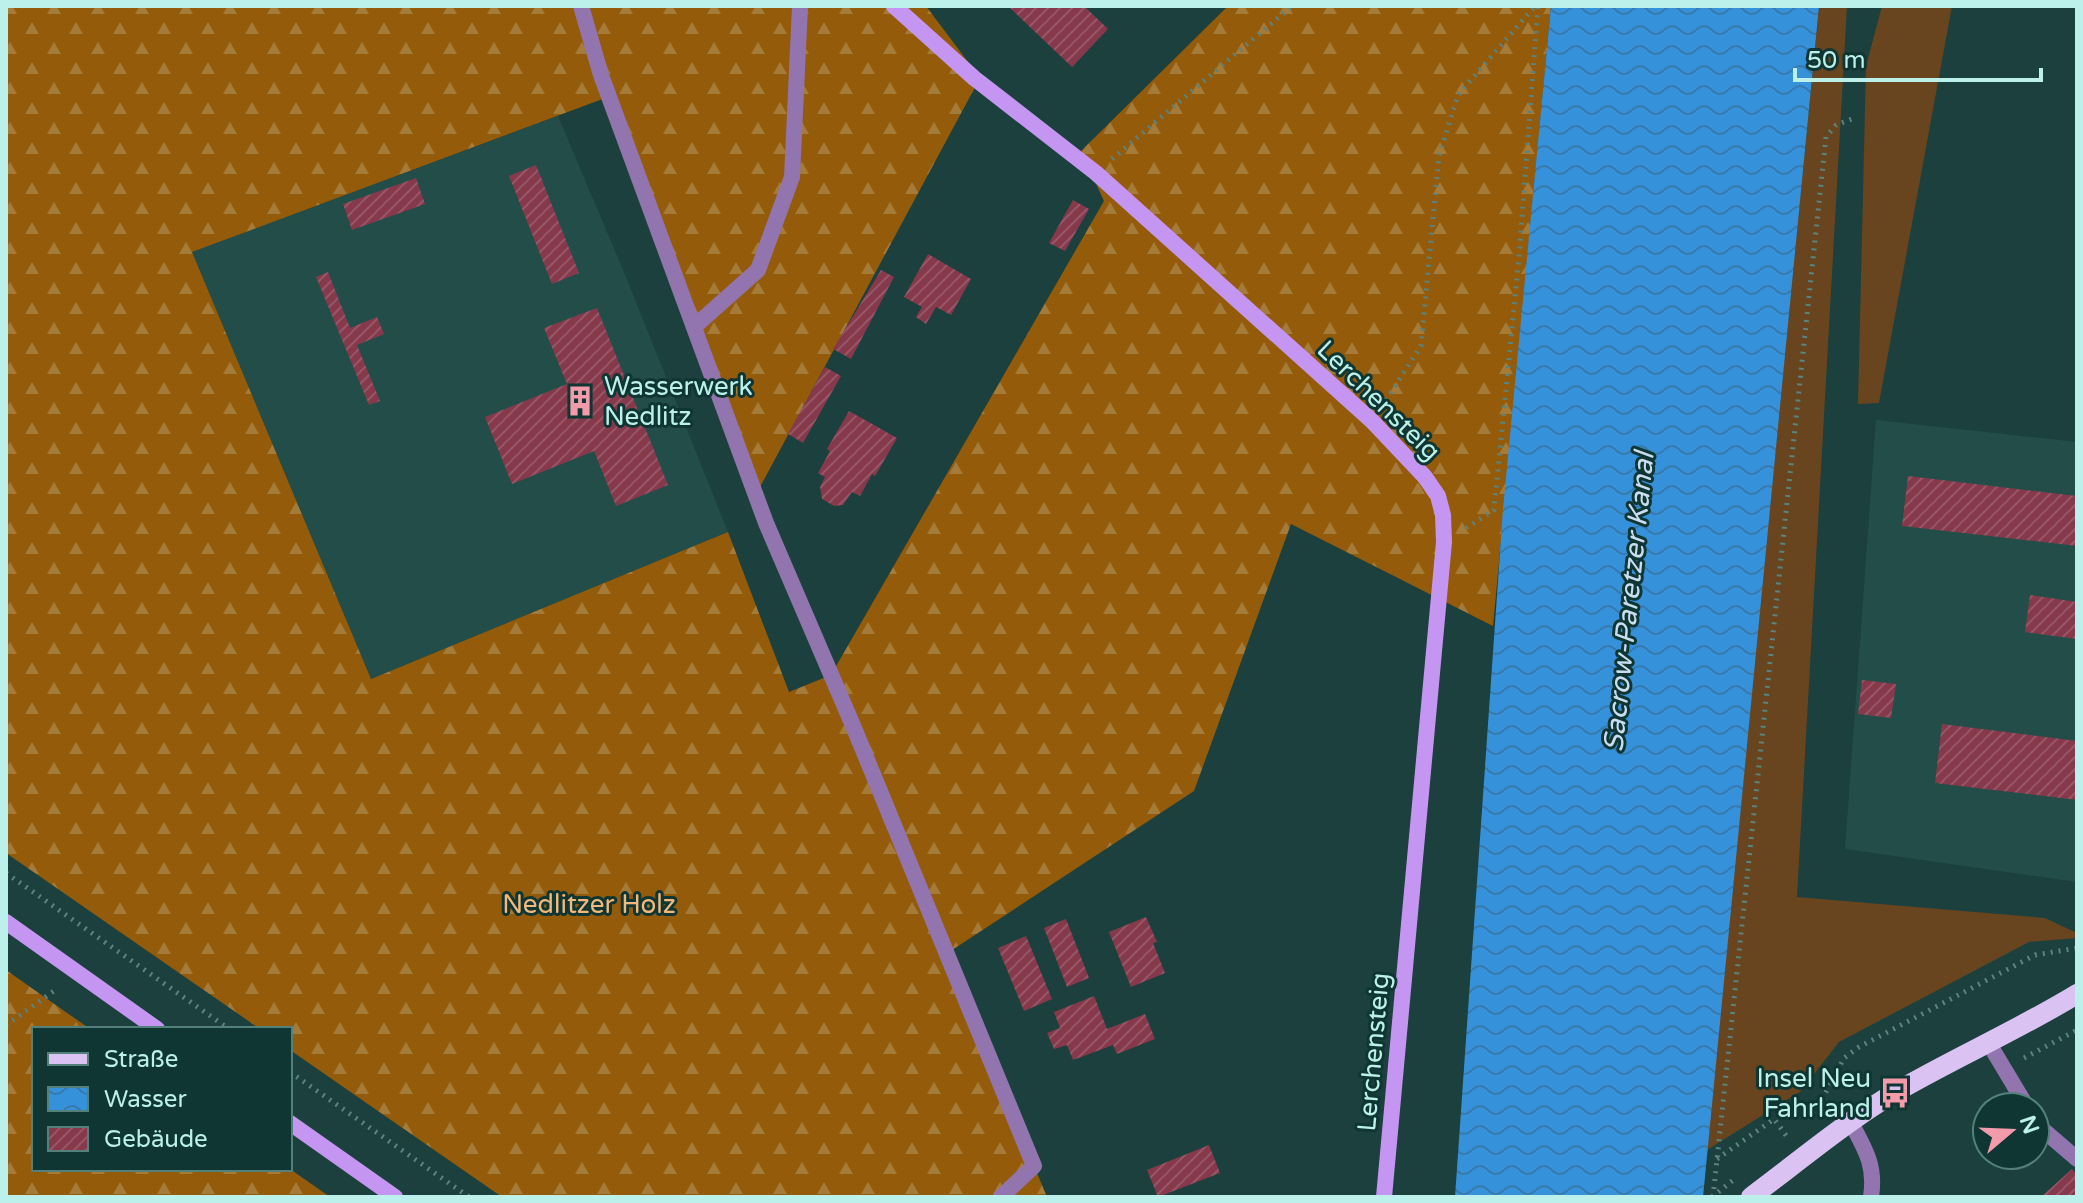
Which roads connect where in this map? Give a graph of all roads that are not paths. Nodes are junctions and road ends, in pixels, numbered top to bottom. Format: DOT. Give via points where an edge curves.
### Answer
graph roads {
  1 [pos="581,6"];
  2 [pos="800,6"];
  3 [pos="894,6"];
  4 [pos="694,327"];
  5 [pos="6,922"];
  6 [pos="2077,994"];
  7 [pos="154,1027"];
  8 [pos="1988,1042"];
  9 [pos="2016,1091"];
  10 [pos="1850,1121"];
  11 [pos="292,1124"];
  12 [pos="2051,1137"];
  13 [pos="2077,1159"];
  14 [pos="395,1197"];
  15 [pos="1001,1197"];
  16 [pos="1384,1197"];
  17 [pos="1751,1197"];
  18 [pos="1871,1197"];
  1 -- 4 [label="street" via="601,75"];
  2 -- 4 [label="street" via="792,177 758,270"];
  3 -- 16 [label="street, Lerchensteig" via="974,78 1096,173 1372,421 1438,496 1444,542"];
  4 -- 15 [label="street" via="766,523 1034,1166"];
  5 -- 7 [label="street"];
  6 -- 8 [label="main road"];
  8 -- 9 [label="street"];
  8 -- 10 [label="main road"];
  10 -- 17 [label="main road"];
  10 -- 18 [label="street" via="1870,1161"];
  11 -- 14 [label="street"];
  12 -- 13 [label="street"];
}
